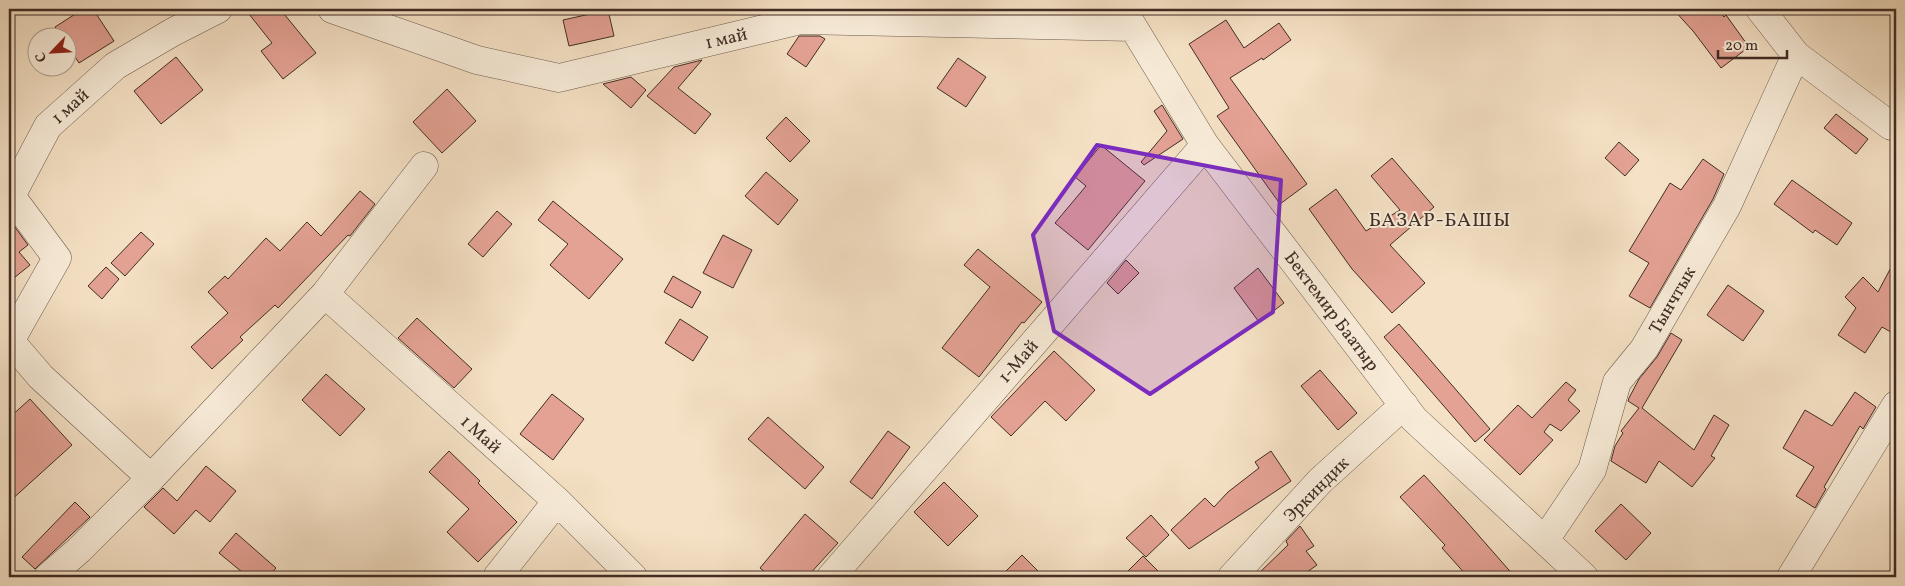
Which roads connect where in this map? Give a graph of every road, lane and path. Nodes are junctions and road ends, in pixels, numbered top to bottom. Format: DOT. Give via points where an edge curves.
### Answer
graph roads {
  1 [pos="218,9"];
  2 [pos="332,9"];
  3 [pos="1760,9"];
  4 [pos="1128,18"];
  5 [pos="1796,55"];
  6 [pos="1890,126"];
  7 [pos="1205,145"];
  8 [pos="424,166"];
  9 [pos="325,294"];
  10 [pos="1404,405"];
  11 [pos="1896,405"];
  12 [pos="151,478"];
  13 [pos="557,501"];
  14 [pos="1545,540"];
  15 [pos="48,577"];
  16 [pos="496,577"];
  17 [pos="633,577"];
  18 [pos="831,577"];
  19 [pos="1232,577"];
  20 [pos="1584,577"];
  21 [pos="1791,577"];
  1 -- 12 [label="street, 1 май" via="115,66 48,126 11,196 57,258 10,341 41,377"];
  2 -- 4 [label="street, 1 май" via="477,60 559,78 801,20"];
  3 -- 5 [label="street"];
  4 -- 7 [label="street, Бектемир Баатыр"];
  5 -- 6 [label="street"];
  5 -- 14 [label="street, Тынчтык" via="1727,206 1644,349 1617,382 1592,470"];
  7 -- 10 [label="street, Бектемир Баатыр"];
  7 -- 18 [label="street, 1-Май"];
  8 -- 9 [label="street"];
  9 -- 12 [label="street"];
  9 -- 13 [label="street, 1 Май"];
  10 -- 14 [label="street, Бектемир Баатыр" via="1414,419"];
  10 -- 19 [label="street, Эркиндик" via="1320,481"];
  11 -- 21 [label="street"];
  12 -- 15 [label="street"];
  13 -- 16 [label="street"];
  13 -- 17 [label="street, 1 Май"];
  14 -- 20 [label="street, Бектемир Баатыр"];
}
